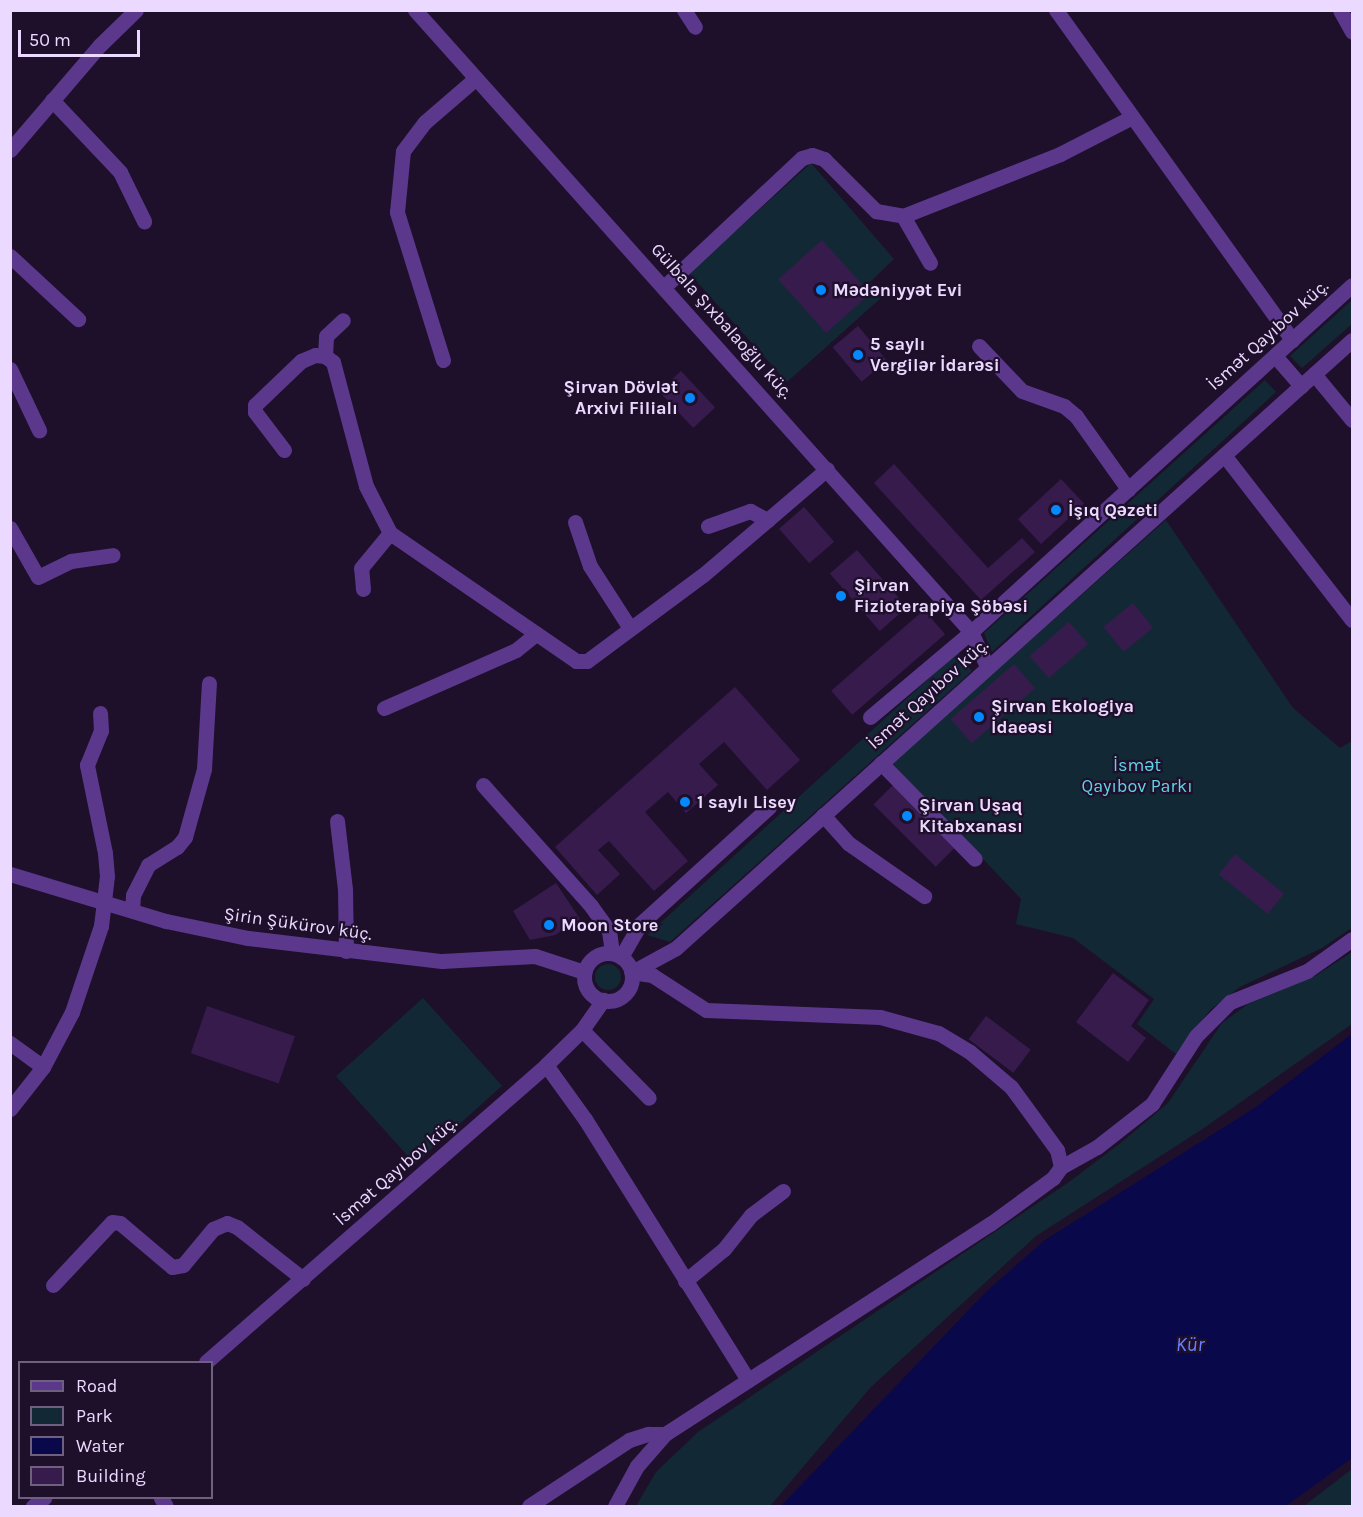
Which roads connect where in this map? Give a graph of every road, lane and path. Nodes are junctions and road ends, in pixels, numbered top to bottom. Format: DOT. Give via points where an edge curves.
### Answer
graph roads {
  1 [pos="136,10"];
  2 [pos="416,10"];
  3 [pos="684,10"];
  4 [pos="1056,10"];
  5 [pos="1340,10"];
  6 [pos="695,27"];
  7 [pos="1353,32"];
  8 [pos="476,78"];
  9 [pos="52,100"];
  10 [pos="1132,117"];
  11 [pos="12,145"];
  12 [pos="903,216"];
  13 [pos="144,221"];
  14 [pos="10,256"];
  15 [pos="930,263"];
  16 [pos="1353,285"];
  17 [pos="665,286"];
  18 [pos="78,319"];
  19 [pos="343,320"];
  20 [pos="1292,340"];
  21 [pos="1353,340"];
  22 [pos="979,346"];
  23 [pos="325,356"];
  24 [pos="1275,356"];
  25 [pos="443,360"];
  26 [pos="10,369"];
  27 [pos="1314,374"];
  28 [pos="1301,386"];
  29 [pos="1353,420"];
  30 [pos="39,430"];
  31 [pos="284,450"];
  32 [pos="1224,454"];
  33 [pos="827,469"];
  34 [pos="1128,489"];
  35 [pos="768,520"];
  36 [pos="574,522"];
  37 [pos="708,526"];
  38 [pos="10,528"];
  39 [pos="390,533"];
  40 [pos="113,555"];
  41 [pos="363,589"];
  42 [pos="1353,620"];
  43 [pos="630,628"];
  44 [pos="971,632"];
  45 [pos="536,634"];
  46 [pos="987,667"];
  47 [pos="209,683"];
  48 [pos="384,708"];
  49 [pos="100,713"];
  50 [pos="870,717"];
  51 [pos="881,763"];
  52 [pos="483,785"];
  53 [pos="769,807"];
  54 [pos="823,815"];
  55 [pos="337,821"];
  56 [pos="975,859"];
  57 [pos="10,874"];
  58 [pos="924,896"];
  59 [pos="105,901"];
  60 [pos="132,910"];
  61 [pos="1353,939"];
  62 [pos="346,951"];
  63 [pos="617,955"];
  64 [pos="584,972"];
  65 [pos="631,972"];
  66 [pos="603,1000"];
  67 [pos="582,1030"];
  68 [pos="10,1043"];
  69 [pos="546,1065"];
  70 [pos="43,1067"];
  71 [pos="650,1098"];
  72 [pos="10,1109"];
  73 [pos="1061,1167"];
  74 [pos="783,1191"];
  75 [pos="303,1279"];
  76 [pos="685,1281"];
  77 [pos="53,1285"];
  78 [pos="207,1361"];
  79 [pos="748,1380"];
  80 [pos="665,1434"];
  81 [pos="529,1506"];
  82 [pos="615,1506"];
  1 -- 9 [label="street"];
  2 -- 8 [label="street, Gülbala Şıxbalaoğlu küç."];
  3 -- 6 [label="street"];
  4 -- 10 [label="street"];
  5 -- 7 [label="street"];
  8 -- 17 [label="street, Gülbala Şıxbalaoğlu küç."];
  8 -- 25 [label="street" via="425,122 403,151 397,212"];
  9 -- 11 [label="street"];
  9 -- 13 [label="street" via="120,172"];
  10 -- 12 [label="street" via="1041,163"];
  10 -- 20 [label="street"];
  12 -- 15 [label="street"];
  12 -- 17 [label="street" via="876,212 824,159 812,155 802,158"];
  14 -- 18 [label="street"];
  16 -- 20 [label="street, İsmət Qayıbov küç."];
  17 -- 33 [label="street, Gülbala Şıxbalaoğlu küç."];
  19 -- 23 [label="street" via="326,336"];
  20 -- 24 [label="street, İsmət Qayıbov küç."];
  21 -- 27 [label="street, İsmət Qayıbov küç."];
  22 -- 34 [label="street" via="1022,391 1064,406 1076,416"];
  23 -- 31 [label="street" via="315,355 302,361 255,405 255,412"];
  23 -- 39 [label="street" via="333,362 366,486"];
  24 -- 28 [label="street"];
  24 -- 34 [label="street, İsmət Qayıbov küç."];
  26 -- 30 [label="street"];
  27 -- 28 [label="street, İsmət Qayıbov küç."];
  27 -- 29 [label="street"];
  28 -- 32 [label="street, İsmət Qayıbov küç."];
  32 -- 42 [label="street"];
  32 -- 46 [label="street, İsmət Qayıbov küç."];
  33 -- 35 [label="street"];
  33 -- 44 [label="street, Gülbala Şıxbalaoğlu küç."];
  34 -- 44 [label="street, İsmət Qayıbov küç."];
  35 -- 37 [label="street" via="750,510"];
  35 -- 43 [label="street"];
  36 -- 43 [label="street" via="590,566"];
  38 -- 40 [label="street" via="38,577 70,561"];
  39 -- 41 [label="street" via="361,568"];
  39 -- 45 [label="street"];
  43 -- 45 [label="street" via="586,661 576,661"];
  44 -- 46 [label="street, Gülbala Şıxbalaoğlu küç."];
  44 -- 50 [label="street, İsmət Qayıbov küç."];
  45 -- 48 [label="street" via="516,650"];
  46 -- 51 [label="street, İsmət Qayıbov küç."];
  47 -- 60 [label="street" via="204,770 185,837 177,847 148,865 133,895"];
  49 -- 59 [label="street" via="101,731 87,765 105,853"];
  51 -- 54 [label="street, İsmət Qayıbov küç."];
  51 -- 56 [label="street"];
  52 -- 63 [label="street" via="591,906 609,931"];
  53 -- 63 [label="street" via="640,924"];
  54 -- 58 [label="street" via="848,843"];
  54 -- 65 [label="street, İsmət Qayıbov küç." via="676,948"];
  55 -- 62 [label="street" via="345,889"];
  57 -- 59 [label="street, Şirin Şükürov küç."];
  59 -- 60 [label="street, Şirin Şükürov küç."];
  59 -- 70 [label="street" via="82,986"];
  60 -- 62 [label="street, Şirin Şükürov küç." via="202,930"];
  61 -- 73 [label="street" via="1307,971 1230,1002 1196,1036 1152,1104 1097,1147"];
  62 -- 64 [label="street, Şirin Şükürov küç." via="442,961 535,956"];
  63 -- 64 [label="street" via="595,956"];
  63 -- 65 [label="street"];
  64 -- 66 [label="street" via="588,990"];
  65 -- 66 [label="street" via="621,997"];
  65 -- 73 [label="street" via="652,975 706,1010 880,1017 938,1033 970,1052 1011,1087 1057,1150"];
  66 -- 67 [label="street, İsmət Qayıbov küç."];
  67 -- 69 [label="street, İsmət Qayıbov küç."];
  67 -- 71 [label="street"];
  68 -- 70 [label="street"];
  69 -- 75 [label="street, İsmət Qayıbov küç."];
  69 -- 76 [label="street" via="585,1119"];
  70 -- 72 [label="street"];
  73 -- 79 [label="street" via="1053,1178 990,1224"];
  74 -- 76 [label="street" via="751,1215 724,1249"];
  75 -- 77 [label="street" via="237,1227 226,1223 213,1229 183,1265 172,1268 120,1223 112,1222"];
  75 -- 78 [label="street, İsmət Qayıbov küç."];
  76 -- 79 [label="street"];
  79 -- 80 [label="street"];
  80 -- 81 [label="street" via="630,1440"];
  80 -- 82 [label="street" via="637,1466"];
}
